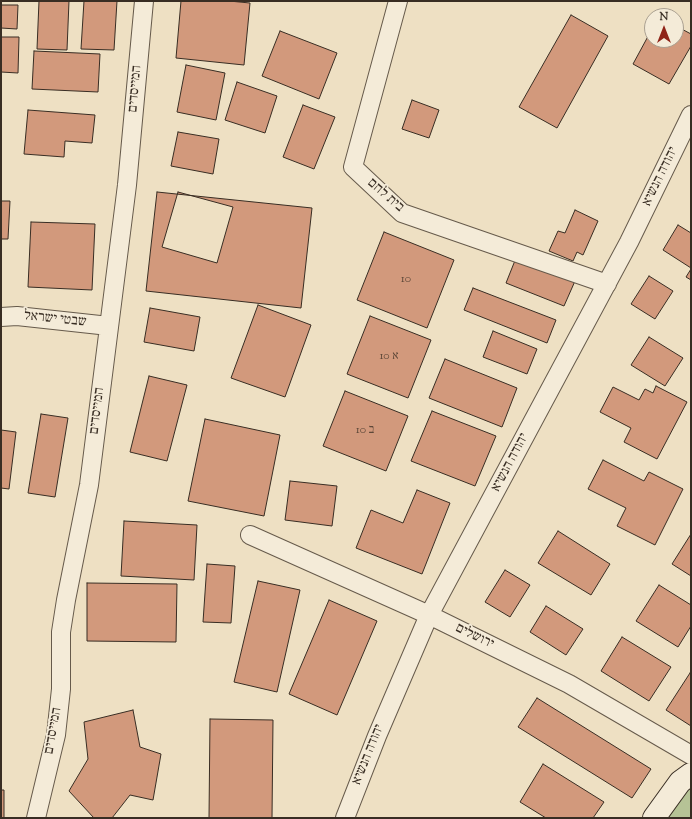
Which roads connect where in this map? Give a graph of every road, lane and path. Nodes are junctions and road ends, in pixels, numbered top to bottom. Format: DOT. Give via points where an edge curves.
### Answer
graph roads {
  1 [pos="144,1"];
  2 [pos="398,1"];
  3 [pos="691,115"];
  4 [pos="607,284"];
  5 [pos="1,317"];
  6 [pos="110,326"];
  7 [pos="250,536"];
  8 [pos="429,615"];
  9 [pos="691,755"];
  10 [pos="691,774"];
  11 [pos="36,818"];
  12 [pos="345,818"];
  13 [pos="654,818"];
  1 -- 6 [label="street, המייסדים" via="127,185"];
  2 -- 4 [label="street, בית לחם" via="353,167 402,213"];
  3 -- 4 [label="street, יהודה הנשיא"];
  4 -- 8 [label="street, יהודה הנשיא"];
  5 -- 6 [label="street, שבטי ישראל" via="17,316"];
  6 -- 11 [label="street, המייסדים" via="89,485 61,632 61,689 56,735"];
  7 -- 8 [label="street, ירושלים"];
  8 -- 9 [label="street, ירושלים" via="569,684"];
  8 -- 12 [label="street, יהודה הנשיא" via="376,736"];
  10 -- 13 [label="street" via="680,782"];
}
